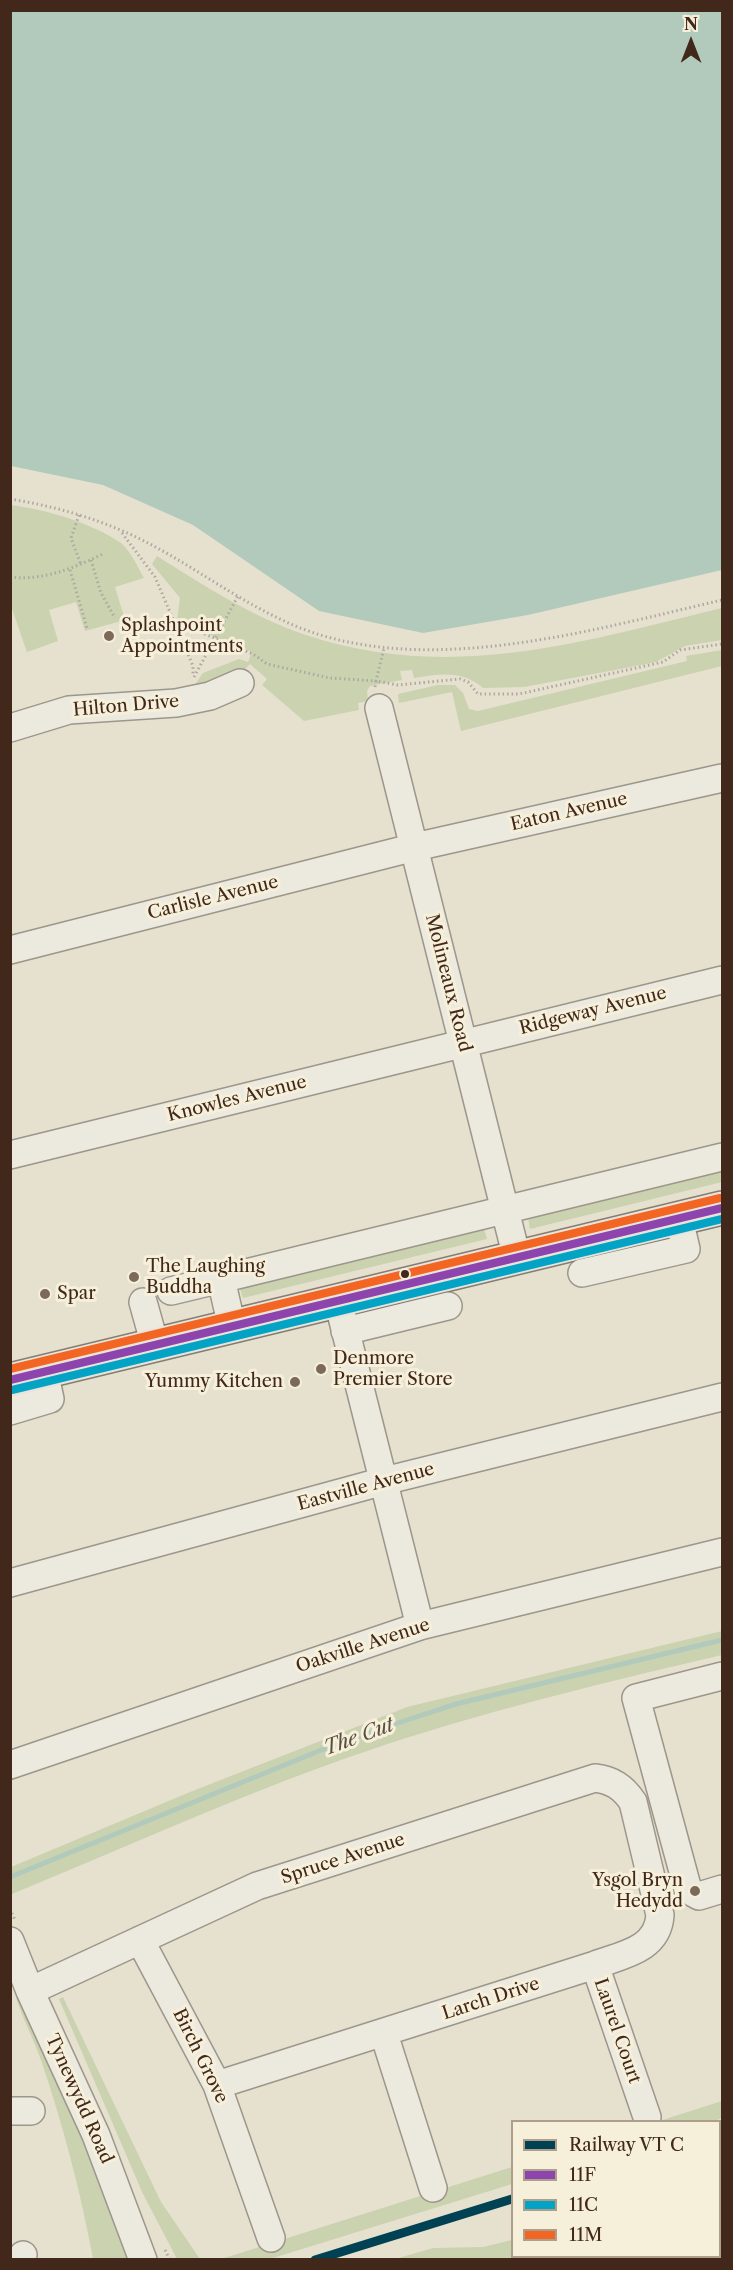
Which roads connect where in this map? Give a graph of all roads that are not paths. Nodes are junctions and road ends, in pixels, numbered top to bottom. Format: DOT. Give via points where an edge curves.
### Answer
graph roads {
  1 [pos="240,683"];
  2 [pos="380,708"];
  3 [pos="10,728"];
  4 [pos="723,778"];
  5 [pos="415,846"];
  6 [pos="10,950"];
  7 [pos="723,980"];
  8 [pos="462,1043"];
  9 [pos="10,1155"];
  10 [pos="723,1157"];
  11 [pos="723,1208"];
  12 [pos="505,1212"];
  13 [pos="679,1219"];
  14 [pos="517,1258"];
  15 [pos="582,1273"];
  16 [pos="221,1279"];
  17 [pos="171,1291"];
  18 [pos="143,1302"];
  19 [pos="448,1306"];
  20 [pos="341,1316"];
  21 [pos="232,1327"];
  22 [pos="155,1345"];
  23 [pos="44,1371"];
  24 [pos="10,1380"];
  25 [pos="723,1397"];
  26 [pos="10,1411"];
  27 [pos="384,1482"];
  28 [pos="723,1552"];
  29 [pos="10,1583"];
  30 [pos="420,1626"];
  31 [pos="723,1676"];
  32 [pos="654,1763"];
  33 [pos="10,1765"];
  34 [pos="595,1778"];
  35 [pos="723,1889"];
  36 [pos="140,1940"];
  37 [pos="10,1941"];
  38 [pos="595,1965"];
  39 [pos="30,1991"];
  40 [pos="384,2034"];
  41 [pos="217,2085"];
  42 [pos="636,2106"];
  43 [pos="433,2188"];
  44 [pos="271,2238"];
  45 [pos="143,2259"];
  1 -- 3 [label="street, Hilton Drive" via="176,703 69,710"];
  2 -- 5 [label="street, Molineaux Road"];
  4 -- 5 [label="street, Eaton Avenue"];
  5 -- 6 [label="street, Carlisle Avenue"];
  5 -- 8 [label="street, Molineaux Road"];
  7 -- 8 [label="street, Ridgeway Avenue"];
  8 -- 9 [label="street, Knowles Avenue"];
  8 -- 12 [label="street, Molineaux Road"];
  10 -- 12 [label="street"];
  11 -- 13 [label="main road"];
  12 -- 14 [label="street, Molineaux Road"];
  12 -- 16 [label="street"];
  13 -- 14 [label="main road"];
  13 -- 15 [label="street" via="686,1249"];
  14 -- 20 [label="main road"];
  16 -- 17 [label="street"];
  16 -- 21 [label="street"];
  18 -- 22 [label="street"];
  19 -- 20 [label="street"];
  20 -- 21 [label="main road"];
  20 -- 27 [label="street"];
  21 -- 22 [label="main road"];
  22 -- 23 [label="main road"];
  23 -- 24 [label="main road"];
  23 -- 26 [label="street" via="50,1399"];
  25 -- 27 [label="street, Eastville Avenue"];
  27 -- 29 [label="street, Eastville Avenue"];
  27 -- 30 [label="street"];
  28 -- 30 [label="street, Oakville Avenue"];
  30 -- 33 [label="street, Oakville Avenue"];
  31 -- 32 [label="street" via="636,1698"];
  32 -- 34 [label="street, Spruce Avenue"];
  32 -- 35 [label="street" via="688,1890 699,1896"];
  34 -- 36 [label="street, Spruce Avenue" via="257,1886"];
  34 -- 38 [label="street, Larch Drive" via="609,1780 633,1802 660,1915 660,1927 650,1942"];
  36 -- 39 [label="street, Spruce Avenue"];
  36 -- 41 [label="street, Birch Grove"];
  37 -- 39 [label="street, Tynewydd Road"];
  38 -- 40 [label="street, Larch Drive"];
  38 -- 42 [label="street, Laurel Court"];
  39 -- 45 [label="street, Tynewydd Road" via="96,2135"];
  40 -- 41 [label="street, Larch Drive"];
  40 -- 43 [label="street" via="434,2156"];
  41 -- 44 [label="street, Birch Grove" via="251,2213"];
}
